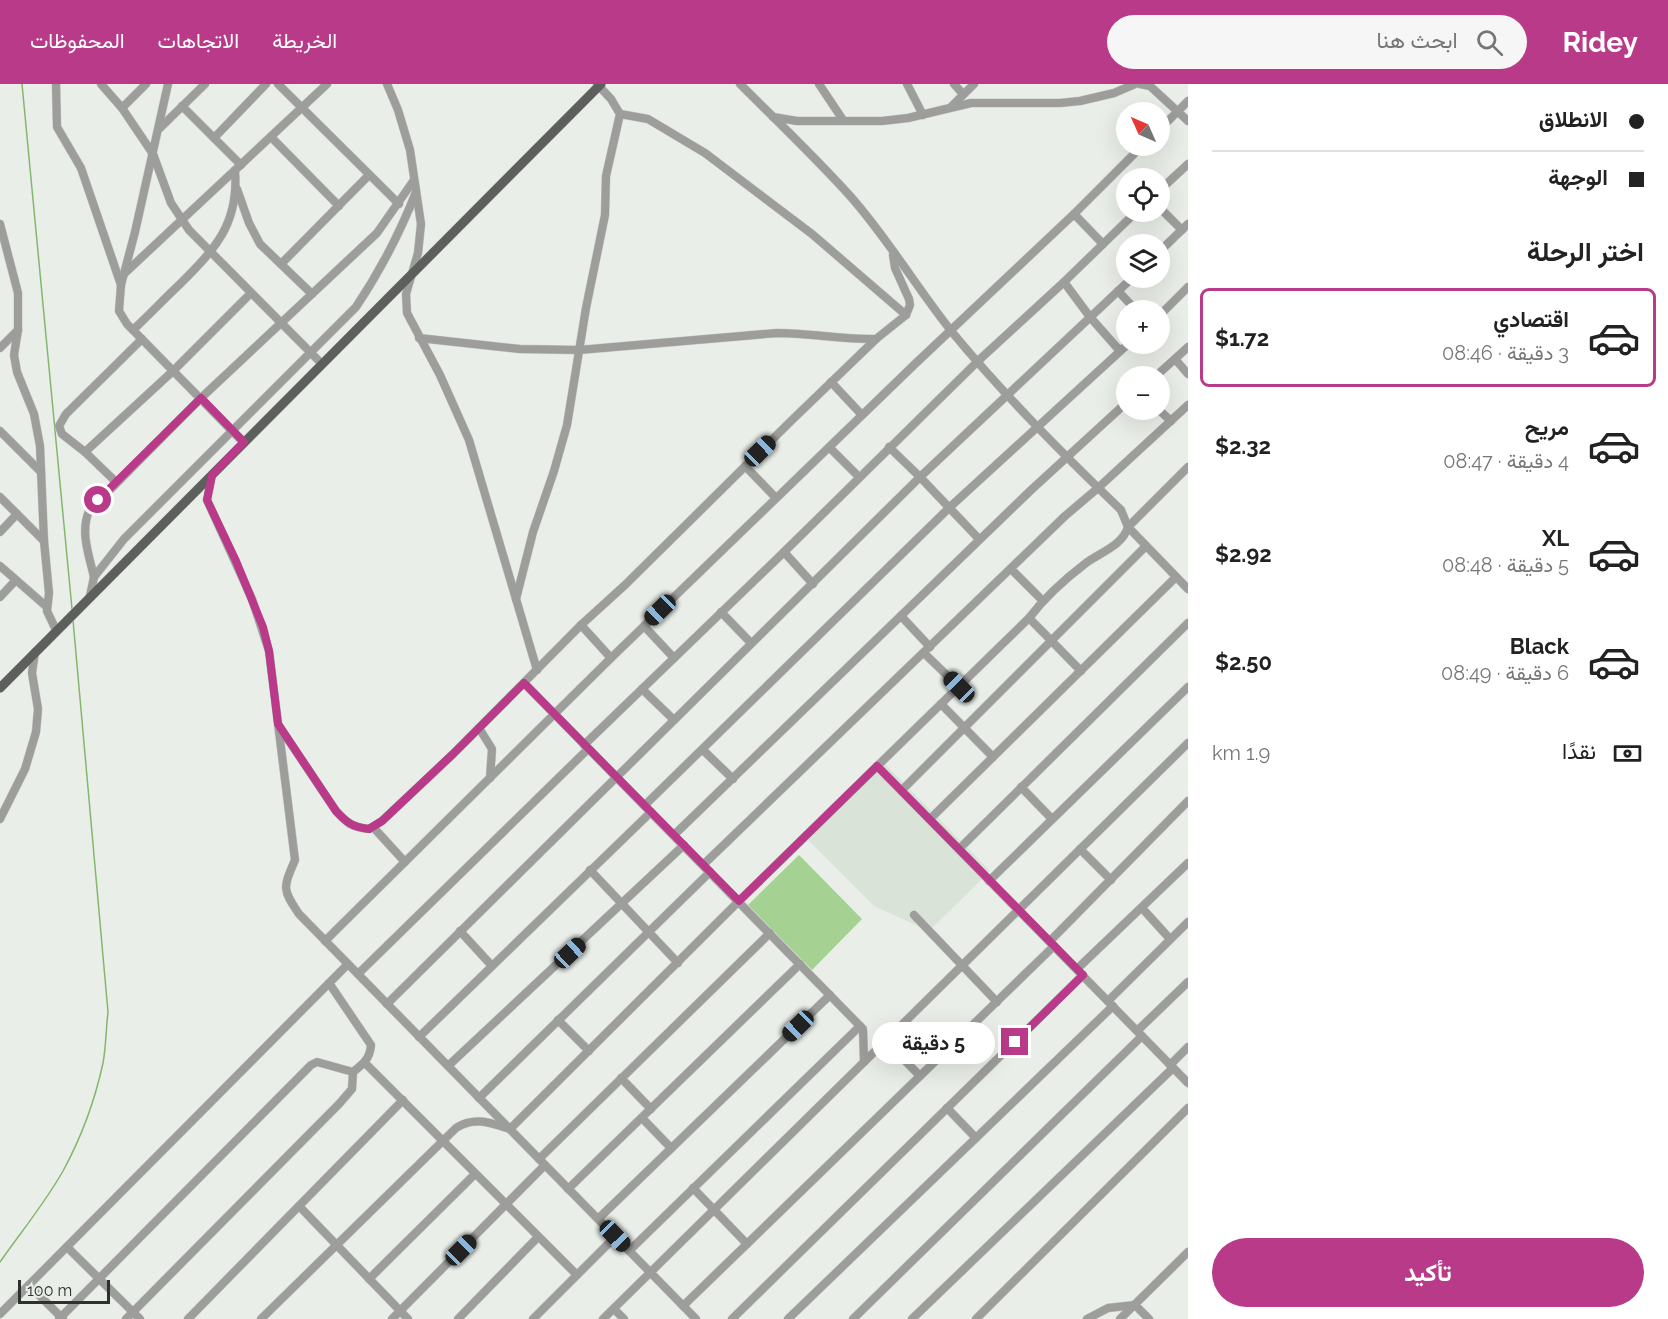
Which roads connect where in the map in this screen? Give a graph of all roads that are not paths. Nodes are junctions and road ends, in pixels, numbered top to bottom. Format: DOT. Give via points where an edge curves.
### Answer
graph roads {
  1 [pos="56,84"];
  2 [pos="101,84"];
  3 [pos="146,84"];
  4 [pos="168,84"];
  5 [pos="205,84"];
  6 [pos="266,84"];
  7 [pos="278,84"];
  8 [pos="327,84"];
  9 [pos="387,84"];
  10 [pos="740,84"];
  11 [pos="819,84"];
  12 [pos="907,84"];
  13 [pos="954,84"];
  14 [pos="974,84"];
  15 [pos="1135,84"];
  16 [pos="1140,84"];
  17 [pos="599,85"];
  18 [pos="1149,85"];
  19 [pos="963,94"];
  20 [pos="1188,101"];
  21 [pos="182,106"];
  22 [pos="301,107"];
  23 [pos="951,107"];
  24 [pos="122,108"];
  25 [pos="1177,112"];
  26 [pos="620,114"];
  27 [pos="923,115"];
  28 [pos="773,117"];
  29 [pos="1170,119"];
  30 [pos="843,120"];
  31 [pos="1188,122"];
  32 [pos="159,129"];
  33 [pos="271,137"];
  34 [pos="214,138"];
  35 [pos="153,154"];
  36 [pos="1132,156"];
  37 [pos="1188,164"];
  38 [pos="238,168"];
  39 [pos="369,175"];
  40 [pos="414,180"];
  41 [pos="1170,181"];
  42 [pos="236,187"];
  43 [pos="416,190"];
  44 [pos="399,204"];
  45 [pos="339,206"];
  46 [pos="1074,214"];
  47 [pos="1170,216"];
  48 [pos="181,220"];
  49 [pos="1126,222"];
  50 [pos="1185,227"];
  51 [pos="0,228"];
  52 [pos="1170,241"];
  53 [pos="1103,244"];
  54 [pos="211,253"];
  55 [pos="893,253"];
  56 [pos="281,264"];
  57 [pos="124,274"];
  58 [pos="412,274"];
  59 [pos="1064,282"];
  60 [pos="121,285"];
  61 [pos="1188,287"];
  62 [pos="1121,288"];
  63 [pos="1118,291"];
  64 [pos="250,294"];
  65 [pos="312,294"];
  66 [pos="1127,300"];
  67 [pos="1170,305"];
  68 [pos="906,315"];
  69 [pos="1089,317"];
  70 [pos="281,322"];
  71 [pos="18,330"];
  72 [pos="134,330"];
  73 [pos="951,331"];
  74 [pos="419,338"];
  75 [pos="142,339"];
  76 [pos="876,339"];
  77 [pos="1116,347"];
  78 [pos="1188,347"];
  79 [pos="0,348"];
  80 [pos="579,350"];
  81 [pos="311,353"];
  82 [pos="1117,354"];
  83 [pos="1175,359"];
  84 [pos="978,361"];
  85 [pos="322,364"];
  86 [pos="1167,366"];
  87 [pos="173,370"];
  88 [pos="1188,374"];
  89 [pos="831,382"];
  90 [pos="1008,396"];
  91 [pos="201,398"];
  92 [pos="1188,405"];
  93 [pos="1116,412"];
  94 [pos="862,416"];
  95 [pos="1171,421"];
  96 [pos="1038,427"];
  97 [pos="232,430"];
  98 [pos="0,431"];
  99 [pos="244,442"];
  100 [pos="889,447"];
  101 [pos="830,448"];
  102 [pos="85,452"];
  103 [pos="1067,457"];
  104 [pos="745,466"];
  105 [pos="1188,467"];
  106 [pos="41,472"];
  107 [pos="212,475"];
  108 [pos="859,477"];
  109 [pos="920,477"];
  110 [pos="116,482"];
  111 [pos="1098,488"];
  112 [pos="0,497"];
  113 [pos="776,498"];
  114 [pos="950,507"];
  115 [pos="16,514"];
  116 [pos="1128,527"];
  117 [pos="0,532"];
  118 [pos="979,539"];
  119 [pos="44,541"];
  120 [pos="1146,546"];
  121 [pos="784,552"];
  122 [pos="0,566"];
  123 [pos="1011,569"];
  124 [pos="94,576"];
  125 [pos="1176,577"];
  126 [pos="15,581"];
  127 [pos="813,584"];
  128 [pos="1187,586"];
  129 [pos="90,596"];
  130 [pos="0,597"];
  131 [pos="516,599"];
  132 [pos="1042,600"];
  133 [pos="47,607"];
  134 [pos="721,612"];
  135 [pos="900,616"];
  136 [pos="1029,618"];
  137 [pos="1188,622"];
  138 [pos="581,626"];
  139 [pos="644,626"];
  140 [pos="56,630"];
  141 [pos="1051,640"];
  142 [pos="751,643"];
  143 [pos="927,650"];
  144 [pos="35,652"];
  145 [pos="611,658"];
  146 [pos="674,658"];
  147 [pos="537,670"];
  148 [pos="1081,671"];
  149 [pos="524,683"];
  150 [pos="959,687"];
  151 [pos="1188,687"];
  152 [pos="0,688"];
  153 [pos="642,689"];
  154 [pos="941,704"];
  155 [pos="554,715"];
  156 [pos="674,720"];
  157 [pos="278,724"];
  158 [pos="479,728"];
  159 [pos="964,728"];
  160 [pos="1188,743"];
  161 [pos="586,747"];
  162 [pos="703,750"];
  163 [pos="993,757"];
  164 [pos="877,766"];
  165 [pos="616,777"];
  166 [pos="490,778"];
  167 [pos="733,779"];
  168 [pos="1021,787"];
  169 [pos="902,790"];
  170 [pos="1186,806"];
  171 [pos="648,808"];
  172 [pos="0,819"];
  173 [pos="930,819"];
  174 [pos="1052,819"];
  175 [pos="373,827"];
  176 [pos="674,835"];
  177 [pos="684,845"];
  178 [pos="959,849"];
  179 [pos="1080,849"];
  180 [pos="405,862"];
  181 [pos="1188,863"];
  182 [pos="703,865"];
  183 [pos="590,870"];
  184 [pos="710,872"];
  185 [pos="1111,880"];
  186 [pos="990,881"];
  187 [pos="739,901"];
  188 [pos="622,904"];
  189 [pos="1142,908"];
  190 [pos="1019,910"];
  191 [pos="914,915"];
  192 [pos="1188,922"];
  193 [pos="460,931"];
  194 [pos="648,932"];
  195 [pos="770,933"];
  196 [pos="1170,939"];
  197 [pos="325,941"];
  198 [pos="1052,944"];
  199 [pos="678,963"];
  200 [pos="348,964"];
  201 [pos="800,964"];
  202 [pos="492,966"];
  203 [pos="962,966"];
  204 [pos="1080,972"];
  205 [pos="358,974"];
  206 [pos="1188,982"];
  207 [pos="329,983"];
  208 [pos="830,995"];
  209 [pos="997,1002"];
  210 [pos="1110,1003"];
  211 [pos="387,1004"];
  212 [pos="558,1020"];
  213 [pos="860,1026"];
  214 [pos="1139,1033"];
  215 [pos="419,1037"];
  216 [pos="886,1041"];
  217 [pos="1188,1047"];
  218 [pos="590,1051"];
  219 [pos="864,1062"];
  220 [pos="364,1063"];
  221 [pos="448,1066"];
  222 [pos="1172,1066"];
  223 [pos="353,1072"];
  224 [pos="920,1076"];
  225 [pos="621,1078"];
  226 [pos="1188,1083"];
  227 [pos="479,1098"];
  228 [pos="403,1101"];
  229 [pos="947,1108"];
  230 [pos="1188,1108"];
  231 [pos="651,1109"];
  232 [pos="642,1118"];
  233 [pos="510,1129"];
  234 [pos="975,1138"];
  235 [pos="442,1141"];
  236 [pos="671,1148"];
  237 [pos="542,1162"];
  238 [pos="475,1174"];
  239 [pos="693,1188"];
  240 [pos="568,1189"];
  241 [pos="506,1205"];
  242 [pos="299,1206"];
  243 [pos="714,1210"];
  244 [pos="598,1219"];
  245 [pos="615,1236"];
  246 [pos="538,1237"];
  247 [pos="747,1244"];
  248 [pos="337,1245"];
  249 [pos="67,1247"];
  250 [pos="629,1251"];
  251 [pos="1188,1252"];
  252 [pos="650,1273"];
  253 [pos="577,1275"];
  254 [pos="99,1279"];
  255 [pos="369,1279"];
  256 [pos="29,1285"];
  257 [pos="1135,1305"];
  258 [pos="683,1306"];
  259 [pos="614,1309"];
  260 [pos="400,1311"];
  261 [pos="133,1312"];
  262 [pos="0,1314"];
  263 [pos="61,1318"];
  264 [pos="126,1319"];
  265 [pos="140,1319"];
  266 [pos="188,1319"];
  267 [pos="261,1319"];
  268 [pos="392,1319"];
  269 [pos="408,1319"];
  270 [pos="458,1319"];
  271 [pos="533,1319"];
  272 [pos="603,1319"];
  273 [pos="624,1319"];
  274 [pos="696,1319"];
  275 [pos="732,1319"];
  276 [pos="788,1319"];
  277 [pos="853,1319"];
  278 [pos="912,1319"];
  279 [pos="976,1319"];
  280 [pos="1087,1319"];
  281 [pos="1120,1319"];
  282 [pos="1149,1319"];
  1 -- 60 [label="street" via="57,127 81,168"];
  2 -- 24 [label="street"];
  3 -- 24 [label="street"];
  4 -- 32 [label="street"];
  5 -- 21 [label="street"];
  6 -- 34 [label="street"];
  7 -- 22 [label="street"];
  8 -- 22 [label="street"];
  9 -- 40 [label="street" via="410,150"];
  10 -- 28 [label="street"];
  11 -- 30 [label="street"];
  12 -- 27 [label="street"];
  13 -- 19 [label="street"];
  14 -- 19 [label="street"];
  15 -- 23 [label="street" via="1080,101"];
  16 -- 18 [label="street"];
  17 -- 26 [label="street"];
  17 -- 58 [label="main road"];
  18 -- 25 [label="street"];
  19 -- 23 [label="street"];
  20 -- 25 [label="street"];
  21 -- 32 [label="street"];
  21 -- 34 [label="street"];
  22 -- 33 [label="street"];
  22 -- 39 [label="street"];
  23 -- 27 [label="street"];
  24 -- 35 [label="street"];
  25 -- 29 [label="street"];
  25 -- 31 [label="street"];
  26 -- 68 [label="street" via="648,119 705,153 812,234"];
  26 -- 80 [label="street" via="606,176 605,215"];
  27 -- 30 [label="street" via="882,121"];
  28 -- 30 [label="street"];
  28 -- 55 [label="street" via="851,197"];
  32 -- 35 [label="street"];
  33 -- 38 [label="street"];
  33 -- 45 [label="street"];
  34 -- 38 [label="street"];
  35 -- 48 [label="street" via="166,193"];
  35 -- 57 [label="street"];
  36 -- 46 [label="street"];
  37 -- 41 [label="street"];
  38 -- 42 [label="street"];
  38 -- 48 [label="street"];
  39 -- 44 [label="street"];
  39 -- 45 [label="street"];
  40 -- 43 [label="street"];
  40 -- 44 [label="street"];
  42 -- 54 [label="street" via="230,219"];
  42 -- 56 [label="street" via="254,235"];
  43 -- 58 [label="street" via="421,238"];
  43 -- 81 [label="street" via="405,222 364,295 348,317"];
  44 -- 65 [label="street" via="377,233"];
  45 -- 56 [label="street"];
  46 -- 53 [label="street"];
  46 -- 73 [label="street"];
  47 -- 50 [label="street"];
  48 -- 54 [label="street"];
  48 -- 57 [label="street"];
  49 -- 53 [label="street"];
  50 -- 52 [label="street"];
  51 -- 71 [label="street" via="18,294"];
  53 -- 59 [label="street"];
  54 -- 64 [label="street"];
  54 -- 72 [label="street"];
  55 -- 68 [label="street" via="895,268 909,299"];
  55 -- 73 [label="street"];
  56 -- 65 [label="street"];
  57 -- 60 [label="street"];
  58 -- 74 [label="street" via="406,294 407,313"];
  58 -- 85 [label="main road"];
  59 -- 69 [label="street"];
  59 -- 84 [label="street"];
  60 -- 72 [label="street" via="119,312"];
  61 -- 67 [label="street"];
  62 -- 63 [label="street"];
  63 -- 66 [label="street"];
  63 -- 69 [label="street"];
  64 -- 70 [label="street"];
  64 -- 87 [label="street"];
  65 -- 70 [label="street"];
  68 -- 76 [label="street"];
  69 -- 77 [label="street"];
  69 -- 90 [label="street"];
  70 -- 81 [label="street"];
  70 -- 91 [label="street"];
  71 -- 79 [label="street"];
  71 -- 106 [label="street" via="14,355 34,414"];
  72 -- 75 [label="street"];
  73 -- 84 [label="street"];
  73 -- 94 [label="street"];
  74 -- 80 [label="street" via="520,349"];
  74 -- 131 [label="street" via="469,440"];
  75 -- 87 [label="street"];
  75 -- 102 [label="street" via="61,420 62,434"];
  76 -- 80 [label="street" via="777,333"];
  76 -- 89 [label="street"];
  78 -- 83 [label="street"];
  80 -- 131 [label="street" via="567,425"];
  81 -- 85 [label="street"];
  81 -- 97 [label="street"];
  82 -- 96 [label="street"];
  83 -- 86 [label="street"];
  83 -- 88 [label="street"];
  84 -- 90 [label="street"];
  84 -- 100 [label="street"];
  85 -- 99 [label="main road"];
  87 -- 91 [label="street"];
  87 -- 102 [label="street"];
  89 -- 94 [label="street"];
  89 -- 104 [label="street"];
  90 -- 96 [label="street"];
  90 -- 109 [label="street"];
  91 -- 97 [label="street"];
  91 -- 110 [label="street"];
  92 -- 95 [label="street"];
  93 -- 103 [label="street"];
  94 -- 101 [label="street"];
  95 -- 111 [label="street"];
  96 -- 103 [label="street"];
  96 -- 114 [label="street"];
  97 -- 99 [label="street"];
  97 -- 124 [label="street" via="124,539"];
  98 -- 106 [label="street"];
  99 -- 107 [label="main road"];
  100 -- 108 [label="street"];
  100 -- 109 [label="street"];
  101 -- 108 [label="street"];
  101 -- 113 [label="street"];
  102 -- 110 [label="street"];
  103 -- 111 [label="street"];
  103 -- 118 [label="street"];
  104 -- 113 [label="street"];
  104 -- 138 [label="street"];
  105 -- 116 [label="street"];
  106 -- 119 [label="street"];
  107 -- 129 [label="main road"];
  107 -- 157 [label="street" via="207,500 263,627"];
  108 -- 121 [label="street"];
  109 -- 114 [label="street"];
  109 -- 127 [label="street"];
  110 -- 124 [label="street" via="85,520"];
  111 -- 116 [label="street" via="1120,510"];
  111 -- 123 [label="street"];
  112 -- 115 [label="street"];
  113 -- 139 [label="street"];
  114 -- 118 [label="street"];
  114 -- 162 [label="street"];
  115 -- 117 [label="street"];
  115 -- 119 [label="street"];
  116 -- 120 [label="street"];
  116 -- 132 [label="street" via="1121,539"];
  118 -- 135 [label="street"];
  119 -- 133 [label="street"];
  120 -- 125 [label="street"];
  120 -- 141 [label="street"];
  121 -- 127 [label="street"];
  121 -- 134 [label="street"];
  122 -- 126 [label="street"];
  123 -- 132 [label="street"];
  123 -- 143 [label="street"];
  124 -- 129 [label="street"];
  125 -- 128 [label="street"];
  125 -- 148 [label="street"];
  126 -- 130 [label="street"];
  126 -- 133 [label="street"];
  127 -- 142 [label="street"];
  129 -- 140 [label="main road"];
  131 -- 147 [label="street"];
  132 -- 136 [label="street"];
  133 -- 140 [label="street"];
  134 -- 142 [label="street"];
  134 -- 146 [label="street"];
  135 -- 143 [label="street"];
  135 -- 167 [label="street"];
  136 -- 141 [label="street"];
  136 -- 150 [label="street"];
  137 -- 168 [label="street"];
  138 -- 145 [label="street"];
  138 -- 147 [label="street"];
  139 -- 145 [label="street"];
  139 -- 146 [label="street"];
  140 -- 144 [label="main road"];
  141 -- 148 [label="street"];
  141 -- 159 [label="street"];
  142 -- 156 [label="street"];
  143 -- 150 [label="street"];
  143 -- 182 [label="street"];
  144 -- 152 [label="main road"];
  144 -- 172 [label="street" via="32,673 38,709 36,732 25,769"];
  145 -- 155 [label="street"];
  146 -- 153 [label="street"];
  147 -- 149 [label="street"];
  148 -- 163 [label="street"];
  149 -- 155 [label="street"];
  149 -- 158 [label="street"];
  150 -- 154 [label="street"];
  151 -- 174 [label="street"];
  153 -- 156 [label="street"];
  153 -- 161 [label="street"];
  154 -- 159 [label="street"];
  154 -- 164 [label="street"];
  155 -- 161 [label="street"];
  155 -- 166 [label="street"];
  156 -- 165 [label="street"];
  157 -- 175 [label="street" via="346,823"];
  157 -- 197 [label="street" via="295,860 285,882 287,896"];
  158 -- 166 [label="street" via="492,749"];
  158 -- 175 [label="street"];
  159 -- 163 [label="street"];
  159 -- 169 [label="street"];
  160 -- 179 [label="street"];
  161 -- 165 [label="street"];
  161 -- 205 [label="street"];
  162 -- 167 [label="street"];
  162 -- 171 [label="street"];
  163 -- 173 [label="street"];
  164 -- 169 [label="street"];
  164 -- 187 [label="street"];
  165 -- 171 [label="street"];
  165 -- 193 [label="street"];
  166 -- 180 [label="street"];
  167 -- 176 [label="street"];
  168 -- 174 [label="street"];
  168 -- 178 [label="street"];
  169 -- 173 [label="street"];
  170 -- 185 [label="street"];
  171 -- 176 [label="street"];
  171 -- 183 [label="street"];
  173 -- 178 [label="street"];
  174 -- 186 [label="street"];
  175 -- 180 [label="street"];
  176 -- 177 [label="street"];
  177 -- 182 [label="street"];
  177 -- 188 [label="street"];
  178 -- 186 [label="street"];
  179 -- 185 [label="street"];
  179 -- 190 [label="street"];
  180 -- 197 [label="street"];
  181 -- 189 [label="street"];
  182 -- 184 [label="street"];
  183 -- 188 [label="street"];
  183 -- 202 [label="street"];
  184 -- 187 [label="street"];
  184 -- 194 [label="street"];
  185 -- 198 [label="street"];
  186 -- 190 [label="street"];
  187 -- 195 [label="street"];
  187 -- 199 [label="street"];
  188 -- 194 [label="street"];
  188 -- 221 [label="street"];
  189 -- 196 [label="street"];
  189 -- 204 [label="street"];
  190 -- 198 [label="street"];
  190 -- 203 [label="street"];
  191 -- 203 [label="street"];
  192 -- 196 [label="street"];
  193 -- 202 [label="street"];
  193 -- 211 [label="street"];
  194 -- 199 [label="street"];
  194 -- 212 [label="street"];
  195 -- 201 [label="street"];
  195 -- 225 [label="street"];
  196 -- 210 [label="street"];
  197 -- 200 [label="street"];
  198 -- 204 [label="street"];
  198 -- 209 [label="street"];
  199 -- 218 [label="street"];
  200 -- 205 [label="street"];
  200 -- 207 [label="street"];
  201 -- 208 [label="street"];
  201 -- 231 [label="street"];
  202 -- 215 [label="street"];
  203 -- 209 [label="street"];
  203 -- 216 [label="street"];
  204 -- 210 [label="street"];
  204 -- 229 [label="street"];
  205 -- 211 [label="street"];
  206 -- 214 [label="street"];
  207 -- 220 [label="street" via="371,1045"];
  207 -- 249 [label="street"];
  208 -- 213 [label="street"];
  208 -- 236 [label="street"];
  209 -- 224 [label="street"];
  210 -- 214 [label="street"];
  210 -- 234 [label="street"];
  211 -- 215 [label="street"];
  212 -- 218 [label="street"];
  212 -- 227 [label="street"];
  213 -- 219 [label="street"];
  213 -- 239 [label="street"];
  214 -- 222 [label="street"];
  214 -- 277 [label="street"];
  215 -- 221 [label="street"];
  216 -- 219 [label="street"];
  216 -- 224 [label="street"];
  217 -- 222 [label="street"];
  218 -- 233 [label="street"];
  219 -- 243 [label="street"];
  220 -- 223 [label="street"];
  220 -- 228 [label="street"];
  221 -- 227 [label="street"];
  222 -- 226 [label="street"];
  222 -- 278 [label="street"];
  223 -- 254 [label="street" via="317,1062 311,1065"];
  223 -- 261 [label="street" via="352,1089 339,1104"];
  224 -- 247 [label="street"];
  225 -- 231 [label="street"];
  225 -- 237 [label="street"];
  227 -- 233 [label="street"];
  228 -- 235 [label="street"];
  228 -- 242 [label="street"];
  229 -- 234 [label="street"];
  229 -- 275 [label="street"];
  230 -- 279 [label="street"];
  231 -- 232 [label="street"];
  232 -- 236 [label="street"];
  232 -- 240 [label="street"];
  233 -- 235 [label="street" via="482,1120 466,1121"];
  233 -- 237 [label="street"];
  234 -- 276 [label="street"];
  235 -- 238 [label="street"];
  235 -- 248 [label="street"];
  236 -- 244 [label="street"];
  237 -- 240 [label="street"];
  237 -- 241 [label="street"];
  238 -- 241 [label="street"];
  238 -- 255 [label="street"];
  239 -- 243 [label="street"];
  239 -- 250 [label="street"];
  240 -- 244 [label="street"];
  241 -- 246 [label="street"];
  241 -- 260 [label="street"];
  242 -- 248 [label="street"];
  242 -- 266 [label="street"];
  243 -- 247 [label="street"];
  243 -- 252 [label="street"];
  244 -- 245 [label="street"];
  245 -- 250 [label="street"];
  245 -- 253 [label="street"];
  246 -- 253 [label="street"];
  246 -- 270 [label="street"];
  247 -- 258 [label="street"];
  248 -- 255 [label="street"];
  248 -- 267 [label="street"];
  249 -- 254 [label="street"];
  249 -- 256 [label="street"];
  250 -- 252 [label="street"];
  251 -- 257 [label="street"];
  252 -- 258 [label="street"];
  252 -- 259 [label="street"];
  253 -- 271 [label="street"];
  254 -- 261 [label="street"];
  254 -- 263 [label="street"];
  255 -- 260 [label="street"];
  256 -- 262 [label="street"];
  256 -- 263 [label="street"];
  257 -- 280 [label="street" via="1108,1308"];
  257 -- 281 [label="street"];
  257 -- 282 [label="street"];
  258 -- 274 [label="street"];
  259 -- 272 [label="street"];
  259 -- 273 [label="street"];
  260 -- 268 [label="street"];
  260 -- 269 [label="street"];
  261 -- 264 [label="street"];
  261 -- 265 [label="street"];
}
